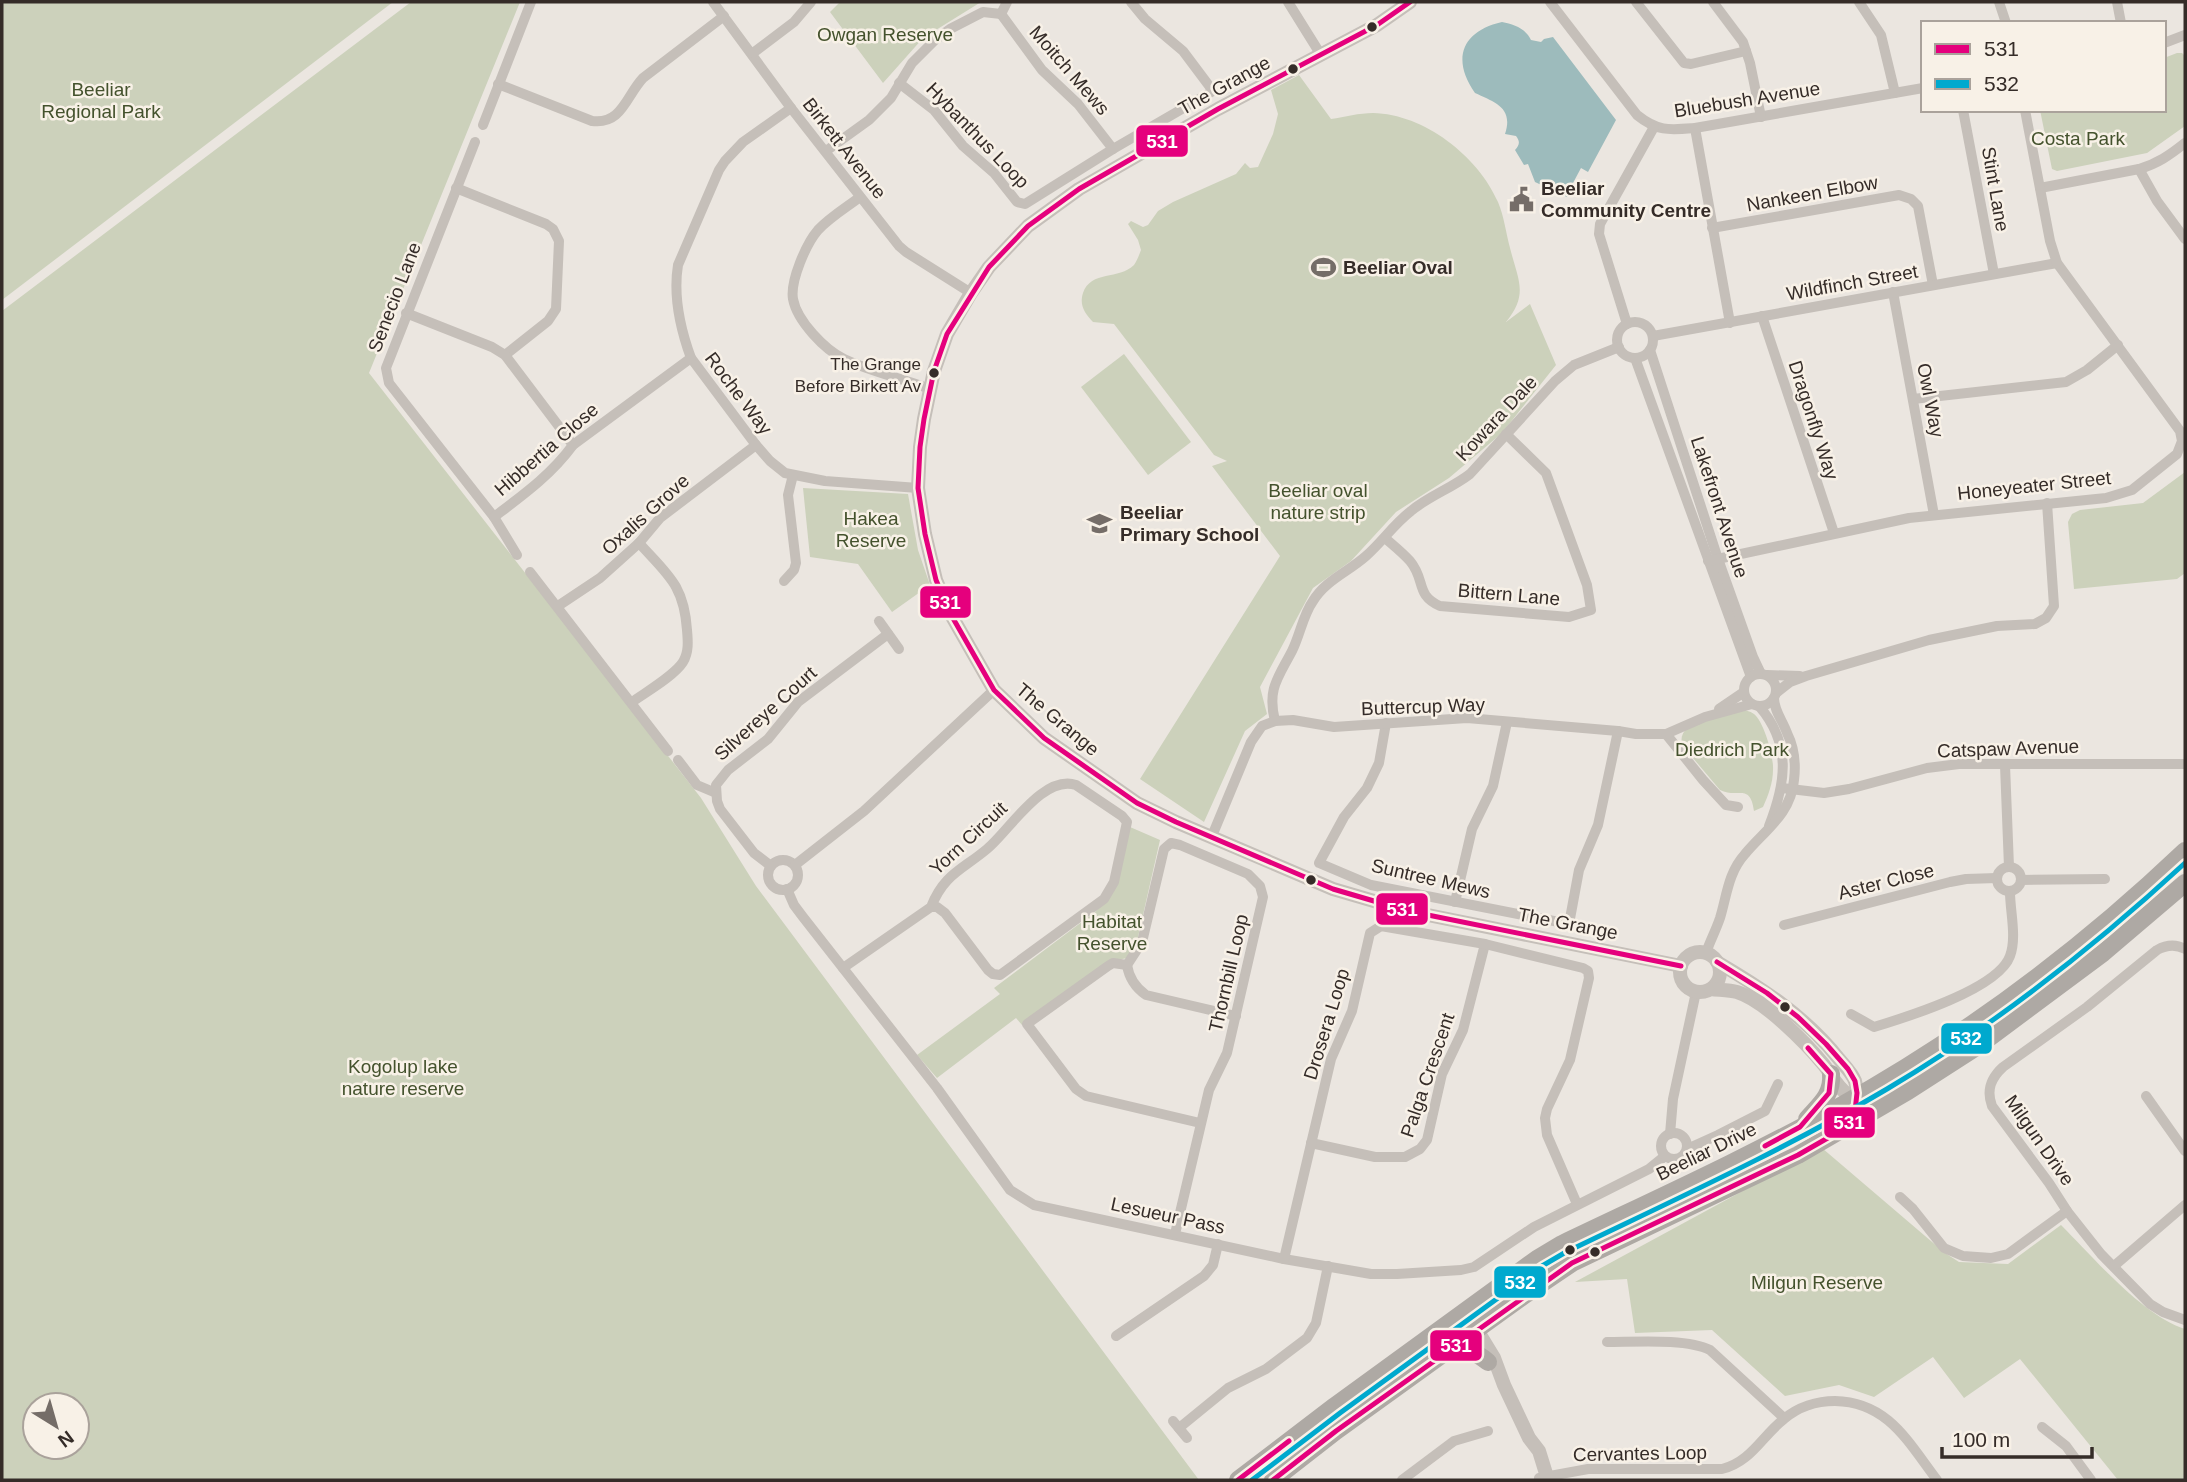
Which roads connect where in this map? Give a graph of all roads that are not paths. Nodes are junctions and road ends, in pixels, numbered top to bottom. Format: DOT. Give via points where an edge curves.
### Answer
graph roads {
  1 [pos="531,2"];
  2 [pos="713,2"];
  3 [pos="811,2"];
  4 [pos="1007,2"];
  5 [pos="1130,2"];
  6 [pos="1288,2"];
  7 [pos="1410,2"];
  8 [pos="1550,2"];
  9 [pos="1636,2"];
  10 [pos="1714,2"];
  11 [pos="1859,2"];
  12 [pos="1998,2"];
  13 [pos="2117,2"];
  14 [pos="1000,14"];
  15 [pos="724,16"];
  16 [pos="2005,21"];
  17 [pos="2122,21"];
  18 [pos="2185,35"];
  19 [pos="2166,42"];
  20 [pos="1746,51"];
  21 [pos="753,53"];
  22 [pos="1321,54"];
  23 [pos="899,83"];
  24 [pos="498,84"];
  25 [pos="1921,88"];
  26 [pos="1895,93"];
  27 [pos="792,108"];
  28 [pos="1963,112"];
  29 [pos="2025,112"];
  30 [pos="1760,117"];
  31 [pos="483,125"];
  32 [pos="1654,127"];
  33 [pos="1695,128"];
  34 [pos="475,142"];
  35 [pos="2185,143"];
  36 [pos="1113,149"];
  37 [pos="826,151"];
  38 [pos="2139,169"];
  39 [pos="456,188"];
  40 [pos="2040,188"];
  41 [pos="860,197"];
  42 [pos="1712,228"];
  43 [pos="2185,239"];
  44 [pos="2057,263"];
  45 [pos="1994,274"];
  46 [pos="1933,285"];
  47 [pos="1893,292"];
  48 [pos="971,293"];
  49 [pos="406,313"];
  50 [pos="1762,316"];
  51 [pos="1730,323"];
  52 [pos="1627,324"];
  53 [pos="1653,337"];
  54 [pos="2118,345"];
  55 [pos="1619,347"];
  56 [pos="1650,350"];
  57 [pos="505,355"];
  58 [pos="691,358"];
  59 [pos="1635,358"];
  60 [pos="930,388"];
  61 [pos="1913,399"];
  62 [pos="1506,434"];
  63 [pos="2184,441"];
  64 [pos="573,444"];
  65 [pos="756,445"];
  66 [pos="793,475"];
  67 [pos="918,488"];
  68 [pos="2046,503"];
  69 [pos="1934,514"];
  70 [pos="494,517"];
  71 [pos="1834,533"];
  72 [pos="1385,538"];
  73 [pos="639,543"];
  74 [pos="517,555"];
  75 [pos="1713,560"];
  76 [pos="530,572"];
  77 [pos="784,581"];
  78 [pos="558,606"];
  79 [pos="879,621"];
  80 [pos="888,634"];
  81 [pos="899,649"];
  82 [pos="1760,676"];
  83 [pos="1806,676"];
  84 [pos="994,690"];
  85 [pos="1744,692"];
  86 [pos="1775,695"];
  87 [pos="632,702"];
  88 [pos="1756,705"];
  89 [pos="1705,717"];
  90 [pos="1275,721"];
  91 [pos="1507,722"];
  92 [pos="1386,723"];
  93 [pos="1618,731"];
  94 [pos="1666,734"];
  95 [pos="667,751"];
  96 [pos="678,760"];
  97 [pos="2185,764"];
  98 [pos="2005,765"];
  99 [pos="1787,789"];
  100 [pos="716,793"];
  101 [pos="1738,807"];
  102 [pos="1212,836"];
  103 [pos="2185,851"];
  104 [pos="795,865"];
  105 [pos="771,866"];
  106 [pos="2009,867"];
  107 [pos="1997,878"];
  108 [pos="2105,879"];
  109 [pos="2021,880"];
  110 [pos="2185,883"];
  111 [pos="787,889"];
  112 [pos="2010,892"];
  113 [pos="1455,902"];
  114 [pos="931,906"];
  115 [pos="1569,924"];
  116 [pos="1784,925"];
  117 [pos="1585,928"];
  118 [pos="1485,944"];
  119 [pos="2185,949"];
  120 [pos="1711,957"];
  121 [pos="1127,965"];
  122 [pos="1681,966"];
  123 [pos="843,968"];
  124 [pos="1703,990"];
  125 [pos="1851,1014"];
  126 [pos="1236,1016"];
  127 [pos="1830,1074"];
  128 [pos="1778,1084"];
  129 [pos="1908,1091"];
  130 [pos="2146,1096"];
  131 [pos="1857,1097"];
  132 [pos="1200,1123"];
  133 [pos="1800,1127"];
  134 [pos="1847,1127"];
  135 [pos="1670,1134"];
  136 [pos="1311,1143"];
  137 [pos="1687,1149"];
  138 [pos="2185,1151"];
  139 [pos="1665,1156"];
  140 [pos="1900,1197"];
  141 [pos="1577,1204"];
  142 [pos="2185,1205"];
  143 [pos="2067,1211"];
  144 [pos="1175,1234"];
  145 [pos="1218,1244"];
  146 [pos="1284,1259"];
  147 [pos="1328,1266"];
  148 [pos="2114,1266"];
  149 [pos="1489,1292"];
  150 [pos="2185,1320"];
  151 [pos="1473,1332"];
  152 [pos="1116,1336"];
  153 [pos="1429,1336"];
  154 [pos="1607,1342"];
  155 [pos="1450,1349"];
  156 [pos="1488,1362"];
  157 [pos="1504,1385"];
  158 [pos="1784,1418"];
  159 [pos="2042,1427"];
  160 [pos="1488,1432"];
  161 [pos="1187,1438"];
  162 [pos="1683,1475"];
  163 [pos="1931,1478"];
  164 [pos="1544,1479"];
  165 [pos="1238,1480"];
  166 [pos="1273,1480"];
  167 [pos="1402,1480"];
  168 [pos="2091,1480"];
  1 -- 24 [label="street"];
  2 -- 15 [label="street, Birkett Avenue"];
  3 -- 21 [label="street" via="794,22"];
  4 -- 14 [label="street"];
  5 -- 36 [label="street, Hybanthus Loop" via="1218,88"];
  6 -- 22 [label="street"];
  7 -- 22 [label="street, The Grange"];
  8 -- 32 [label="street, Bluebush Avenue" via="1637,115"];
  9 -- 20 [label="street" via="1684,63"];
  10 -- 20 [label="street"];
  11 -- 26 [label="street" via="1881,35"];
  12 -- 16 [label="street"];
  13 -- 17 [label="street"];
  14 -- 23 [label="street, Hybanthus Loop" via="983,12 950,29 922,52"];
  14 -- 36 [label="street, Moitch Mews" via="1042,70"];
  15 -- 21 [label="street, Birkett Avenue"];
  15 -- 24 [label="street" via="643,78 612,119 592,121"];
  18 -- 19 [label="street"];
  20 -- 30 [label="street"];
  21 -- 27 [label="street, Birkett Avenue"];
  22 -- 48 [label="street, The Grange" via="1057,203 1007,246"];
  23 -- 36 [label="street, Hybanthus Loop" via="934,110 962,146 994,173 1020,204"];
  23 -- 37 [label="street, Hybanthus Loop" via="869,120"];
  24 -- 31 [label="street"];
  25 -- 26 [label="street, Bluebush Avenue"];
  26 -- 30 [label="street, Bluebush Avenue"];
  27 -- 37 [label="street, Birkett Avenue"];
  27 -- 58 [label="street, Roche Way" via="743,142 725,161 678,265 678,310"];
  28 -- 45 [label="street, Stint Lane"];
  29 -- 40 [label="street, Honeyeater Street"];
  30 -- 33 [label="street, Bluebush Avenue"];
  32 -- 33 [label="street, Bluebush Avenue"];
  32 -- 52 [label="street" via="1600,224 1599,234"];
  33 -- 42 [label="street"];
  34 -- 39 [label="street, Senecio Lane"];
  35 -- 38 [label="street"];
  37 -- 41 [label="street, Birkett Avenue"];
  38 -- 40 [label="street"];
  38 -- 43 [label="street"];
  39 -- 49 [label="street, Senecio Lane"];
  39 -- 57 [label="street" via="546,224 559,241 558,298 553,315"];
  40 -- 44 [label="street, Honeyeater Street"];
  41 -- 48 [label="street, Birkett Avenue" via="906,252"];
  41 -- 60 [label="street" via="810,242 793,286 795,307 818,339 844,359"];
  42 -- 46 [label="street, Nankeen Elbow" via="1899,195 1918,206"];
  42 -- 51 [label="street"];
  44 -- 45 [label="street, Wildfinch Street"];
  44 -- 54 [label="street, Honeyeater Street"];
  45 -- 46 [label="street, Wildfinch Street"];
  46 -- 47 [label="street, Wildfinch Street"];
  47 -- 50 [label="street, Wildfinch Street"];
  47 -- 61 [label="street, Owl Way"];
  48 -- 60 [label="street, The Grange" via="947,334"];
  49 -- 57 [label="street"];
  49 -- 70 [label="street, Senecio Lane" via="386,368 389,383"];
  50 -- 51 [label="street, Wildfinch Street"];
  50 -- 71 [label="street, Dragonfly Way"];
  51 -- 53 [label="street, Wildfinch Street"];
  52 -- 53 [label="street" via="1644,324"];
  52 -- 55 [label="street" via="1619,332"];
  53 -- 56 [label="street"];
  54 -- 61 [label="street" via="2066,383"];
  54 -- 63 [label="street, Honeyeater Street"];
  55 -- 59 [label="street"];
  55 -- 62 [label="street, Kowara Dale" via="1574,365"];
  56 -- 59 [label="street"];
  56 -- 75 [label="street, Lakefront Avenue"];
  57 -- 64 [label="street"];
  58 -- 64 [label="street, Hibbertia Close"];
  58 -- 65 [label="street, Roche Way"];
  59 -- 75 [label="street, Lakefront Avenue"];
  60 -- 67 [label="street, The Grange"];
  61 -- 69 [label="street, Owl Way"];
  62 -- 72 [label="street, Kowara Dale" via="1470,474 1414,509"];
  62 -- 72 [label="street, Bittern Lane" via="1546,473 1587,585 1591,610 1569,617 1440,606 1428,601 1411,562"];
  63 -- 68 [label="street, Honeyeater Street" via="2177,454 2132,490 2106,498"];
  64 -- 70 [label="street, Hibbertia Close" via="551,472"];
  65 -- 66 [label="street, Roche Way" via="770,461"];
  65 -- 73 [label="street, Oxalis Grove" via="660,518"];
  66 -- 67 [label="street, Roche Way"];
  66 -- 77 [label="street" via="788,495 796,563"];
  67 -- 84 [label="street, The Grange" via="941,595"];
  68 -- 69 [label="street, Honeyeater Street"];
  68 -- 83 [label="street" via="2054,606 2046,618 2035,624 1997,626 1929,640"];
  69 -- 71 [label="street, Honeyeater Street"];
  70 -- 74 [label="street, Senecio Lane"];
  71 -- 75 [label="street, Honeyeater Street"];
  72 -- 90 [label="street, Kowara Dale" via="1328,582 1311,602 1272,690"];
  73 -- 78 [label="street, Oxalis Grove" via="600,578"];
  73 -- 87 [label="street" via="680,592 688,646 683,663"];
  75 -- 82 [label="street, Lakefront Avenue"];
  76 -- 78 [label="street"];
  78 -- 87 [label="street"];
  79 -- 80 [label="street"];
  80 -- 81 [label="street"];
  80 -- 100 [label="street, Silvereye Court" via="798,702 768,739 728,770 716,785"];
  82 -- 83 [label="street"];
  82 -- 85 [label="street" via="1745,684"];
  82 -- 86 [label="street" via="1773,681"];
  83 -- 86 [label="street"];
  84 -- 102 [label="street, The Grange" via="1044,738 1126,797"];
  84 -- 104 [label="street" via="864,811"];
  85 -- 88 [label="street"];
  85 -- 89 [label="street, Buttercup Way"];
  86 -- 88 [label="street" via="1768,704"];
  86 -- 99 [label="street" via="1774,706 1794,761"];
  87 -- 95 [label="street"];
  88 -- 89 [label="street, Buttercup Way"];
  88 -- 99 [label="street" via="1779,739"];
  89 -- 94 [label="street, Buttercup Way"];
  90 -- 92 [label="street, Buttercup Way" via="1334,727"];
  90 -- 102 [label="street" via="1262,726 1251,742"];
  91 -- 92 [label="street, Buttercup Way"];
  91 -- 93 [label="street, Buttercup Way"];
  91 -- 113 [label="street" via="1493,786 1472,829"];
  92 -- 113 [label="street, Suntree Mews" via="1379,763 1320,863 1371,885"];
  93 -- 94 [label="street, Buttercup Way"];
  93 -- 115 [label="street" via="1598,825 1579,870"];
  94 -- 101 [label="street" via="1726,805"];
  96 -- 100 [label="street" via="698,785"];
  97 -- 98 [label="street, Catspaw Avenue"];
  98 -- 99 [label="street, Catspaw Avenue" via="1927,768 1824,793"];
  98 -- 106 [label="street"];
  99 -- 120 [label="street" via="1766,832 1732,872"];
  100 -- 105 [label="street" via="720,809 760,859"];
  102 -- 122 [label="street, The Grange" via="1334,889 1408,911"];
  103 -- 131 [label="highway, Beeliar Drive" via="2085,939 1999,1005"];
  104 -- 105 [label="street" via="783,860"];
  104 -- 111 [label="street" via="798,879"];
  105 -- 111 [label="street, Lesueur Pass" via="769,880"];
  106 -- 107 [label="street"];
  106 -- 109 [label="street" via="2019,872"];
  107 -- 112 [label="street" via="2002,889"];
  107 -- 116 [label="street, Aster Close" via="1966,879"];
  108 -- 109 [label="street"];
  109 -- 112 [label="street"];
  110 -- 129 [label="highway" via="2019,1017"];
  111 -- 123 [label="street, Lesueur Pass" via="794,905"];
  112 -- 125 [label="street" via="2012,947 2001,970 1928,1010 1874,1027"];
  113 -- 115 [label="street, Suntree Mews"];
  114 -- 114 [label="street, Yorn Circuit" via="945,913 988,970 1000,975 1104,899 1114,882 1127,822 1076,785 1058,785 1027,806 987,850 946,879"];
  114 -- 123 [label="street, Yorn Circuit"];
  115 -- 117 [label="street, Suntree Mews"];
  118 -- 136 [label="street, Palga Crescent" via="1462,1030 1442,1074 1427,1140 1420,1149 1405,1157 1376,1157"];
  118 -- 136 [label="street, Drosera Loop" via="1381,926 1372,930 1352,1011 1331,1059"];
  118 -- 141 [label="street, Drosera Loop" via="1588,971 1570,1060 1545,1118 1547,1135"];
  119 -- 143 [label="street, Milgun Drive" via="2157,950 2003,1067 1991,1082 1992,1106"];
  120 -- 122 [label="street" via="1699,952 1688,956"];
  120 -- 124 [label="street" via="1720,968 1718,980"];
  120 -- 131 [label="street" via="1811,1027 1855,1080"];
  121 -- 126 [label="street" via="1146,995"];
  121 -- 126 [label="street, Thornbill Loop" via="1142,942 1167,845 1180,845 1248,874 1260,886 1263,903"];
  121 -- 132 [label="street" via="1113,963 1027,1024 1086,1096"];
  122 -- 124 [label="street" via="1685,985"];
  123 -- 144 [label="street, Lesueur Pass" via="1010,1190 1034,1205"];
  124 -- 127 [label="street" via="1737,992 1768,1011"];
  124 -- 135 [label="street" via="1673,1099"];
  126 -- 132 [label="street, Thornbill Loop"];
  127 -- 131 [label="street" via="1843,1090"];
  127 -- 133 [label="highway" via="1829,1093"];
  128 -- 137 [label="street" via="1765,1111"];
  129 -- 131 [label="street" via="1880,1098"];
  129 -- 134 [label="highway"];
  130 -- 138 [label="street"];
  131 -- 133 [label="highway, Beeliar Drive"];
  131 -- 134 [label="street"];
  132 -- 144 [label="street, Thornbill Loop"];
  133 -- 149 [label="highway, Beeliar Drive" via="1562,1244"];
  134 -- 151 [label="highway" via="1572,1263"];
  135 -- 137 [label="street" via="1682,1137"];
  135 -- 139 [label="street" via="1661,1144"];
  136 -- 146 [label="street, Drosera Loop"];
  137 -- 139 [label="street" via="1678,1159"];
  139 -- 141 [label="street, Lesueur Pass" via="1649,1169"];
  140 -- 143 [label="street" via="1944,1248 1963,1256 2008,1254"];
  141 -- 147 [label="street, Lesueur Pass" via="1468,1269 1383,1275"];
  142 -- 148 [label="street"];
  143 -- 148 [label="street, Milgun Drive"];
  144 -- 145 [label="street, Lesueur Pass"];
  145 -- 146 [label="street, Lesueur Pass"];
  145 -- 152 [label="street" via="1213,1265 1198,1281"];
  146 -- 147 [label="street, Lesueur Pass"];
  147 -- 161 [label="street" via="1307,1338 1176,1424"];
  148 -- 150 [label="street, Milgun Drive" via="2150,1304"];
  149 -- 151 [label="street" via="1476,1314"];
  149 -- 153 [label="highway, Beeliar Drive"];
  151 -- 153 [label="street" via="1452,1329"];
  151 -- 155 [label="highway"];
  151 -- 156 [label="street"];
  151 -- 157 [label="street" via="1486,1343"];
  153 -- 165 [label="highway, Beeliar Drive"];
  154 -- 158 [label="street" via="1689,1344 1710,1350"];
  155 -- 156 [label="highway" via="1468,1350"];
  155 -- 166 [label="highway"];
  156 -- 157 [label="street"];
  157 -- 164 [label="street" via="1539,1451"];
  158 -- 162 [label="street, Cervantes Loop" via="1734,1466"];
  158 -- 163 [label="street, Cervantes Loop" via="1816,1403 1850,1402 1875,1410 1898,1428"];
  159 -- 168 [label="street" via="2066,1446"];
  160 -- 167 [label="street" via="1441,1448"];
  162 -- 164 [label="street, Cervantes Loop" via="1588,1469"];
}
